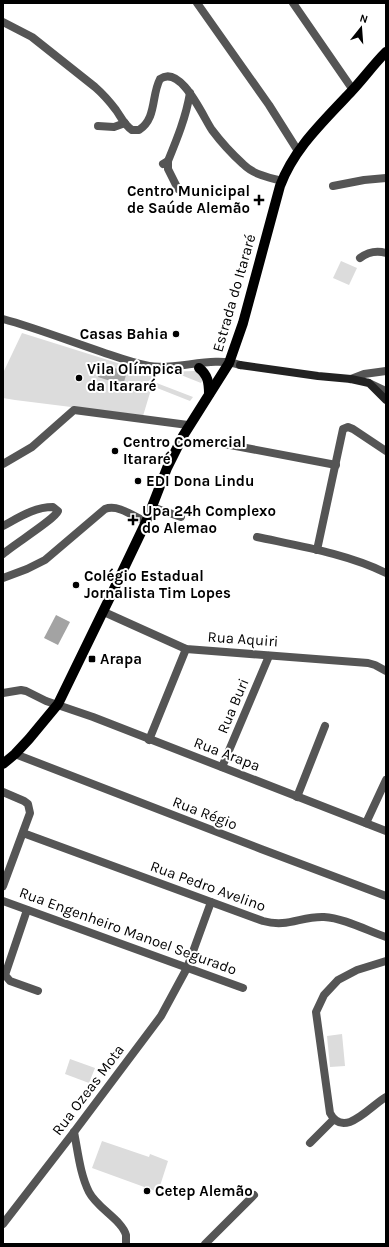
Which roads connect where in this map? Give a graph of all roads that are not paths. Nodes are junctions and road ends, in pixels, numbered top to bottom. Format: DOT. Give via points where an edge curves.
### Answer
graph roads {
  1 [pos="197,3"];
  2 [pos="293,3"];
  3 [pos="3,22"];
  4 [pos="386,52"];
  5 [pos="386,62"];
  6 [pos="372,67"];
  7 [pos="353,90"];
  8 [pos="190,93"];
  9 [pos="125,123"];
  10 [pos="98,126"];
  11 [pos="298,151"];
  12 [pos="386,178"];
  13 [pos="282,181"];
  14 [pos="333,186"];
  15 [pos="178,190"];
  16 [pos="386,253"];
  17 [pos="360,258"];
  18 [pos="3,319"];
  19 [pos="228,365"];
  20 [pos="195,366"];
  21 [pos="386,371"];
  22 [pos="351,379"];
  23 [pos="368,383"];
  24 [pos="386,391"];
  25 [pos="210,394"];
  26 [pos="386,400"];
  27 [pos="188,425"];
  28 [pos="225,444"];
  29 [pos="386,451"];
  30 [pos="3,464"];
  31 [pos="336,465"];
  32 [pos="152,507"];
  33 [pos="181,517"];
  34 [pos="146,522"];
  35 [pos="3,526"];
  36 [pos="257,537"];
  37 [pos="317,550"];
  38 [pos="3,554"];
  39 [pos="386,573"];
  40 [pos="3,578"];
  41 [pos="104,612"];
  42 [pos="186,649"];
  43 [pos="269,656"];
  44 [pos="386,672"];
  45 [pos="3,693"];
  46 [pos="58,704"];
  47 [pos="325,726"];
  48 [pos="149,740"];
  49 [pos="15,754"];
  50 [pos="3,764"];
  51 [pos="222,767"];
  52 [pos="386,780"];
  53 [pos="3,792"];
  54 [pos="297,797"];
  55 [pos="366,822"];
  56 [pos="386,831"];
  57 [pos="23,833"];
  58 [pos="3,886"];
  59 [pos="386,896"];
  60 [pos="3,901"];
  61 [pos="211,902"];
  62 [pos="27,910"];
  63 [pos="386,937"];
  64 [pos="386,961"];
  65 [pos="187,968"];
  66 [pos="243,988"];
  67 [pos="38,991"];
  68 [pos="386,1096"];
  69 [pos="334,1119"];
  70 [pos="74,1132"];
  71 [pos="310,1143"];
  72 [pos="254,1195"];
  73 [pos="3,1224"];
  74 [pos="126,1244"];
  75 [pos="205,1244"];
  1 -- 11 [label="street"];
  2 -- 7 [label="street"];
  3 -- 9 [label="street" via="32,37 95,87"];
  4 -- 6 [label="main road, Estrada do Itararé"];
  5 -- 6 [label="main road"];
  6 -- 7 [label="main road, Estrada do Itararé"];
  7 -- 11 [label="main road, Estrada do Itararé"];
  8 -- 9 [label="street" via="172,77 162,77 158,82 153,108 144,126 132,130"];
  8 -- 13 [label="street" via="211,129 243,165 260,175"];
  8 -- 15 [label="street" via="184,121 165,162"];
  9 -- 10 [label="street" via="114,127"];
  11 -- 13 [label="main road, Estrada do Itararé"];
  12 -- 14 [label="street" via="356,185"];
  13 -- 19 [label="main road, Estrada do Itararé" via="243,323"];
  16 -- 17 [label="street" via="369,253"];
  18 -- 20 [label="street" via="137,363 160,367"];
  19 -- 20 [label="street"];
  19 -- 22 [label="street"];
  19 -- 25 [label="main road, Estrada do Itararé"];
  20 -- 25 [label="main road" via="204,371"];
  21 -- 22 [label="street"];
  22 -- 23 [label="street"];
  23 -- 24 [label="street"];
  23 -- 26 [label="street"];
  25 -- 27 [label="main road, Estrada do Itararé"];
  27 -- 30 [label="street" via="74,410 32,447"];
  27 -- 32 [label="main road, Estrada do Itararé"];
  28 -- 31 [label="street"];
  29 -- 31 [label="street" via="348,427 343,429"];
  31 -- 37 [label="street"];
  32 -- 33 [label="street"];
  32 -- 34 [label="main road, Estrada do Itararé"];
  34 -- 40 [label="street" via="117,508 104,509 45,560"];
  34 -- 41 [label="main road, Estrada do Itararé"];
  35 -- 38 [label="street" via="25,514 43,509 53,508 58,511 53,518"];
  36 -- 37 [label="street"];
  37 -- 39 [label="street"];
  41 -- 42 [label="street, Rua Aquiri"];
  41 -- 46 [label="main road, Estrada do Itararé"];
  42 -- 43 [label="street, Rua Aquiri"];
  42 -- 48 [label="street"];
  43 -- 44 [label="street, Rua Aquiri" via="368,663"];
  43 -- 51 [label="street, Rua Buri"];
  45 -- 46 [label="street, Rua Arapa" via="23,690"];
  46 -- 48 [label="street, Rua Arapa"];
  46 -- 49 [label="main road, Estrada do Itararé" via="41,727"];
  47 -- 54 [label="street"];
  48 -- 51 [label="street, Rua Arapa"];
  49 -- 50 [label="main road, Estrada do Itararé"];
  49 -- 59 [label="street, Rua Régio"];
  51 -- 54 [label="street, Rua Arapa"];
  52 -- 55 [label="street"];
  53 -- 57 [label="street" via="28,804 30,814"];
  54 -- 55 [label="street, Rua Arapa"];
  55 -- 56 [label="street, Rua Arapa"];
  57 -- 58 [label="street"];
  57 -- 61 [label="street, Rua Pedro Avelino"];
  60 -- 62 [label="street, Rua Engenheiro Manoel Segurado"];
  61 -- 63 [label="street, Rua Pedro Avelino" via="274,924 326,917"];
  61 -- 65 [label="street, Rua Ozeas Mota"];
  62 -- 65 [label="street, Rua Engenheiro Manoel Segurado"];
  62 -- 67 [label="street" via="5,975 10,981"];
  64 -- 69 [label="street" via="357,970 338,980 324,995 316,1012 330,1113"];
  65 -- 66 [label="street, Rua Engenheiro Manoel Segurado"];
  65 -- 70 [label="street, Rua Ozeas Mota" via="160,1016"];
  68 -- 69 [label="street" via="352,1122 345,1124"];
  69 -- 71 [label="street"];
  70 -- 73 [label="street, Rua Ozeas Mota"];
  70 -- 74 [label="street" via="83,1175 90,1194 122,1227 126,1235"];
  72 -- 75 [label="street"];
}
